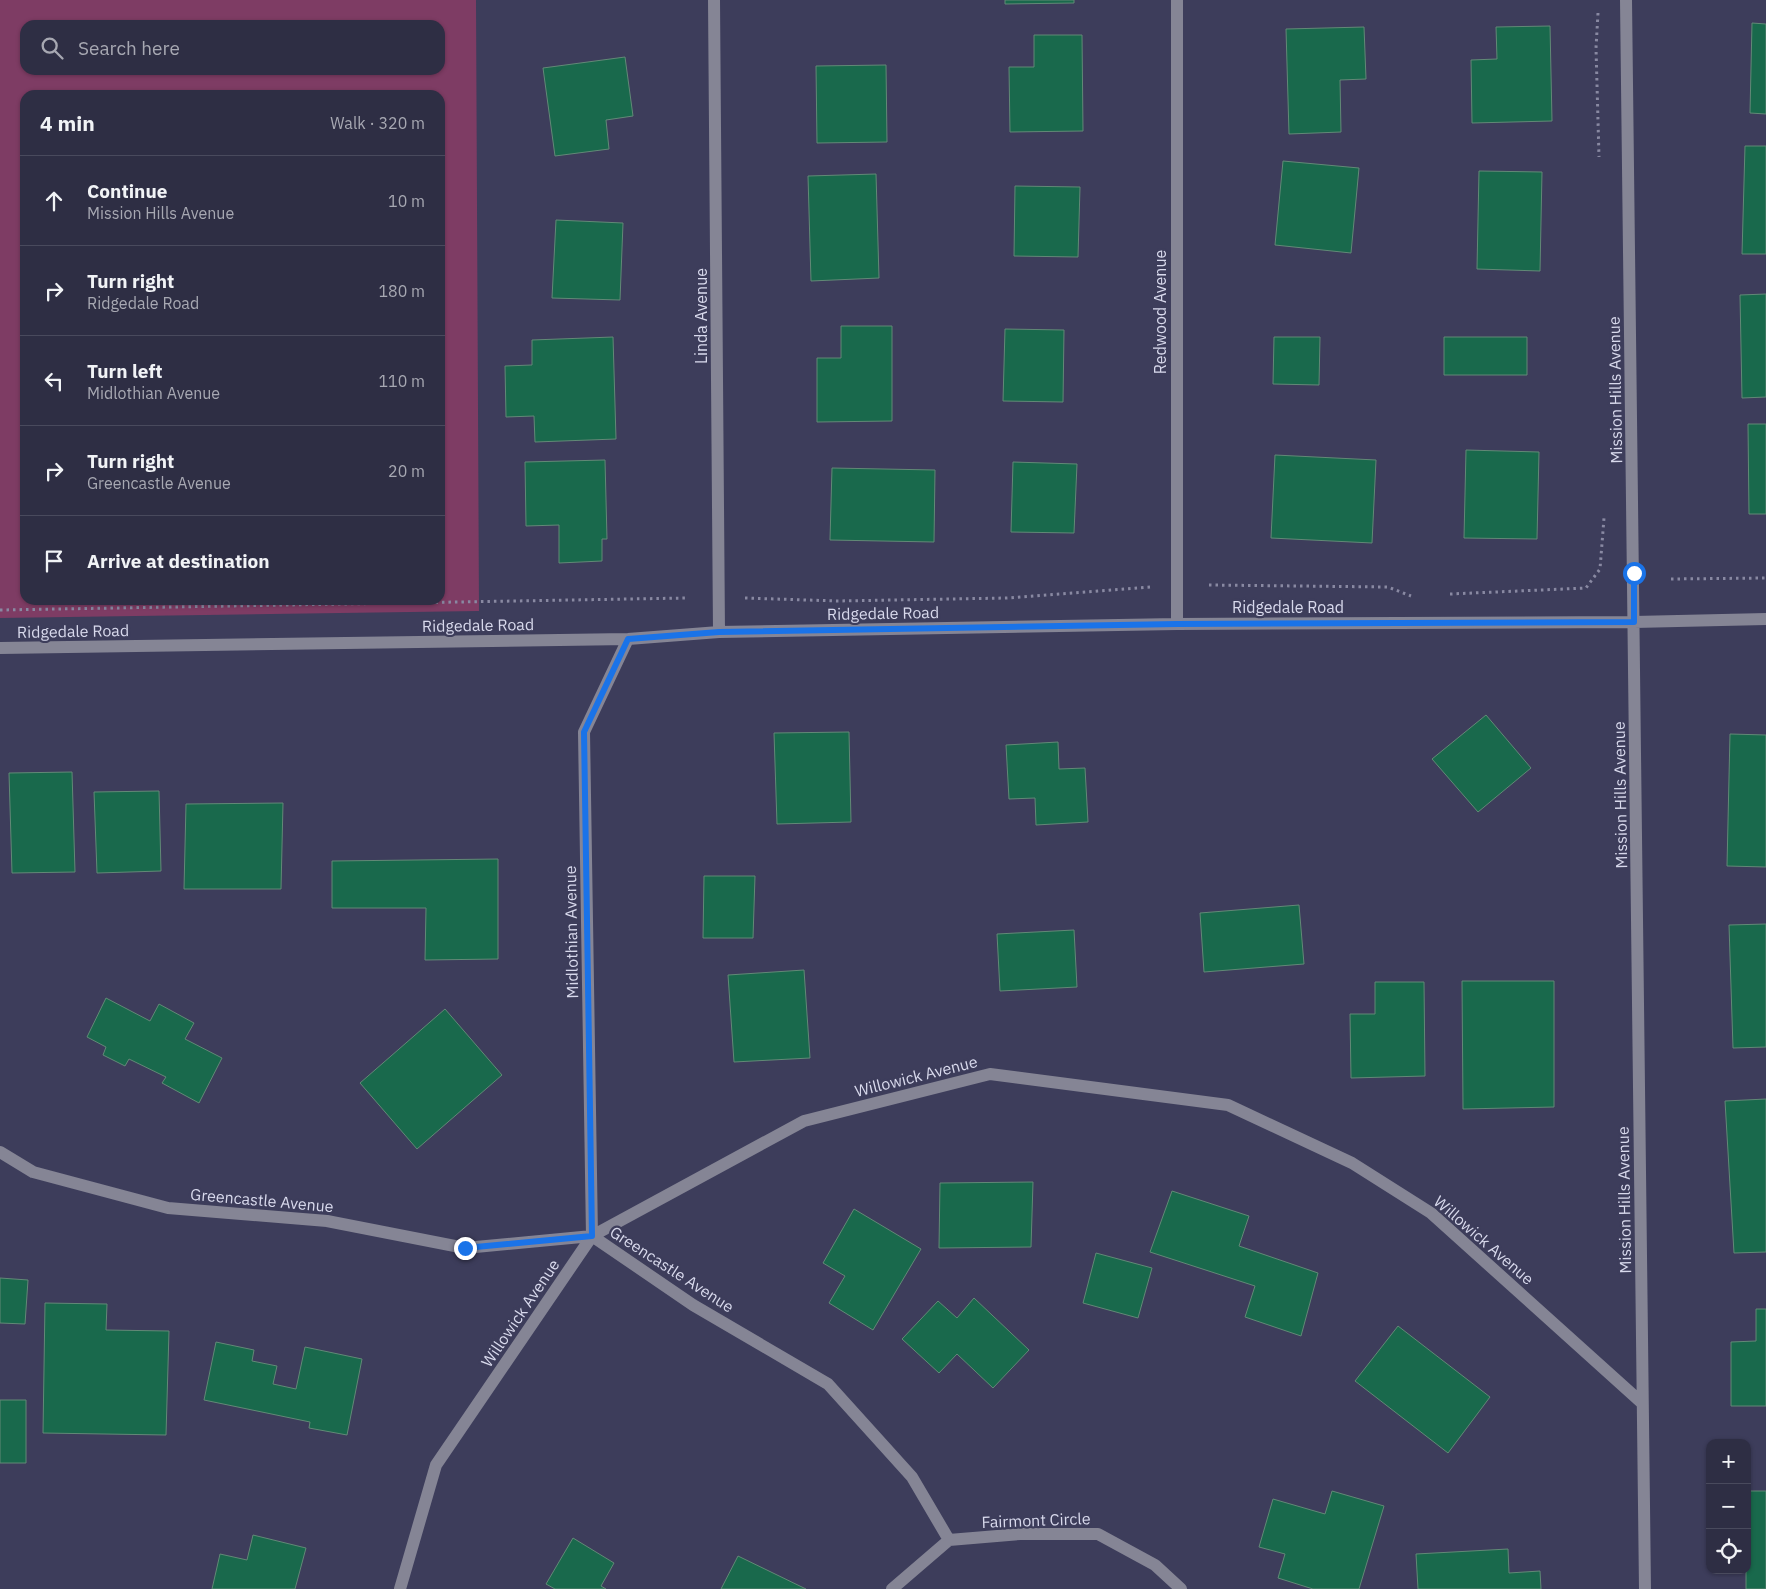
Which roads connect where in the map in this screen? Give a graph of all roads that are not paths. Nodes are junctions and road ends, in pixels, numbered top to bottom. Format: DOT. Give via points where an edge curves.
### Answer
graph roads {
  1 [pos="714,0"];
  2 [pos="1177,0"];
  3 [pos="1626,0"];
  4 [pos="1766,619"];
  5 [pos="1634,622"];
  6 [pos="1177,624"];
  7 [pos="719,632"];
  8 [pos="628,639"];
  9 [pos="0,648"];
  10 [pos="0,1152"];
  11 [pos="592,1236"];
  12 [pos="1642,1403"];
  13 [pos="949,1540"];
  14 [pos="400,1589"];
  15 [pos="892,1589"];
  16 [pos="1181,1589"];
  17 [pos="1646,1589"];
  1 -- 7 [label="street, Linda Avenue"];
  2 -- 6 [label="street, Redwood Avenue"];
  3 -- 5 [label="street, Mission Hills Avenue"];
  4 -- 5 [label="street, Ridgedale Road"];
  5 -- 6 [label="street, Ridgedale Road"];
  5 -- 12 [label="street, Mission Hills Avenue"];
  6 -- 7 [label="street, Ridgedale Road"];
  7 -- 8 [label="street, Ridgedale Road"];
  8 -- 9 [label="street, Ridgedale Road"];
  8 -- 11 [label="street, Midlothian Avenue" via="584,732"];
  10 -- 11 [label="street, Greencastle Avenue" via="33,1172 168,1208 327,1221 465,1248"];
  11 -- 12 [label="street, Willowick Avenue" via="804,1121 990,1074 1228,1105 1352,1163 1431,1213"];
  11 -- 13 [label="street, Greencastle Avenue" via="693,1305 828,1384 912,1477"];
  11 -- 14 [label="street, Willowick Avenue" via="436,1465"];
  12 -- 17 [label="street, Mission Hills Avenue"];
  13 -- 15 [label="street"];
  13 -- 16 [label="street, Fairmont Circle" via="1020,1534 1098,1534 1155,1566"];
}
